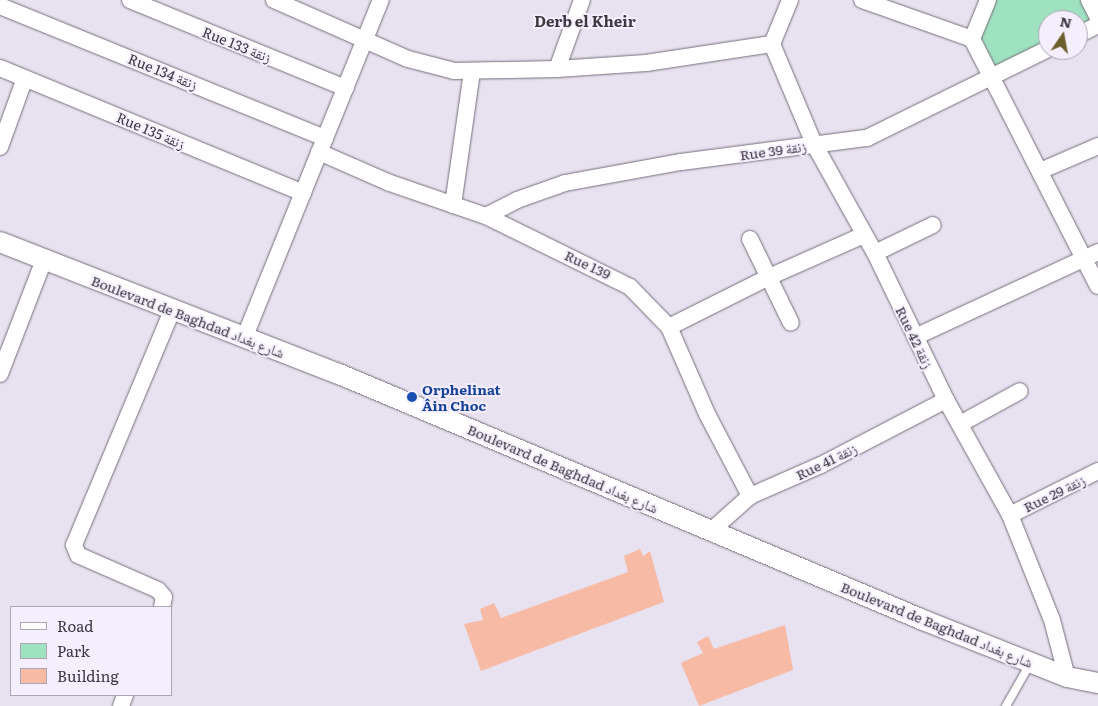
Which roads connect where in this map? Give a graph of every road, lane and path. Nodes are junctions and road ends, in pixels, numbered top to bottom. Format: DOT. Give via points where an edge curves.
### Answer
graph roads {
  1 [pos="130,0"];
  2 [pos="274,0"];
  3 [pos="381,0"];
  4 [pos="582,0"];
  5 [pos="790,0"];
  6 [pos="862,0"];
  7 [pos="988,0"];
  8 [pos="1090,0"];
  9 [pos="0,6"];
  10 [pos="1098,18"];
  11 [pos="366,39"];
  12 [pos="972,39"];
  13 [pos="772,44"];
  14 [pos="1038,54"];
  15 [pos="0,68"];
  16 [pos="557,69"];
  17 [pos="472,72"];
  18 [pos="991,77"];
  19 [pos="25,78"];
  20 [pos="346,88"];
  21 [pos="814,144"];
  22 [pos="322,145"];
  23 [pos="1098,146"];
  24 [pos="0,147"];
  25 [pos="1040,171"];
  26 [pos="303,193"];
  27 [pos="453,205"];
  28 [pos="486,216"];
  29 [pos="933,225"];
  30 [pos="864,235"];
  31 [pos="750,239"];
  32 [pos="0,242"];
  33 [pos="875,253"];
  34 [pos="1091,256"];
  35 [pos="44,260"];
  36 [pos="768,277"];
  37 [pos="1098,286"];
  38 [pos="172,310"];
  39 [pos="792,323"];
  40 [pos="669,328"];
  41 [pos="245,336"];
  42 [pos="915,338"];
  43 [pos="0,374"];
  44 [pos="1020,391"];
  45 [pos="946,400"];
  46 [pos="960,424"];
  47 [pos="1098,471"];
  48 [pos="750,496"];
  49 [pos="1010,515"];
  50 [pos="712,530"];
  51 [pos="162,606"];
  52 [pos="1031,662"];
  53 [pos="1067,677"];
  54 [pos="1098,683"];
  55 [pos="1006,706"];
  1 -- 20 [label="street, Rue 133 زنقة"];
  2 -- 11 [label="street"];
  3 -- 11 [label="street"];
  4 -- 16 [label="street"];
  5 -- 13 [label="street"];
  6 -- 12 [label="street"];
  7 -- 12 [label="street"];
  8 -- 10 [label="street"];
  9 -- 22 [label="street, Rue 134 زنقة"];
  11 -- 17 [label="street" via="408,59"];
  11 -- 20 [label="street"];
  12 -- 18 [label="street"];
  13 -- 16 [label="street" via="646,63"];
  13 -- 21 [label="street, Rue 42 زنقة"];
  14 -- 18 [label="street, Rue 39 زنقة"];
  15 -- 19 [label="street, Rue 135 زنقة"];
  16 -- 17 [label="street"];
  17 -- 27 [label="street"];
  18 -- 21 [label="street, Rue 39 زنقة" via="867,138"];
  18 -- 25 [label="street"];
  19 -- 24 [label="street"];
  19 -- 26 [label="street, Rue 135 زنقة"];
  20 -- 22 [label="street"];
  21 -- 28 [label="street, Rue 39 زنقة" via="681,162 565,183 517,200"];
  21 -- 30 [label="street, Rue 42 زنقة"];
  22 -- 26 [label="street"];
  22 -- 27 [label="street, Rue 139" via="390,183"];
  23 -- 25 [label="street"];
  25 -- 34 [label="street"];
  26 -- 41 [label="street"];
  27 -- 28 [label="street, Rue 139"];
  28 -- 40 [label="street, Rue 139" via="618,278"];
  29 -- 33 [label="street"];
  30 -- 33 [label="street, Rue 42 زنقة"];
  30 -- 36 [label="street"];
  31 -- 36 [label="street"];
  32 -- 35 [label="street, Boulevard de Baghdad شارع بغداد"];
  33 -- 42 [label="street, Rue 42 زنقة"];
  34 -- 37 [label="street"];
  34 -- 42 [label="street"];
  35 -- 38 [label="street, Boulevard de Baghdad شارع بغداد"];
  35 -- 43 [label="street"];
  36 -- 39 [label="street"];
  36 -- 40 [label="street"];
  38 -- 41 [label="street, Boulevard de Baghdad شارع بغداد"];
  38 -- 51 [label="street" via="74,544 78,555 158,590 164,598"];
  40 -- 48 [label="street, Rue 139" via="707,414"];
  41 -- 50 [label="street, Boulevard de Baghdad شارع بغداد"];
  42 -- 45 [label="street, Rue 42 زنقة"];
  44 -- 46 [label="street"];
  45 -- 46 [label="street, Rue 42 زنقة"];
  45 -- 48 [label="street, Rue 41 زنقة"];
  46 -- 49 [label="street, Rue 42 زنقة"];
  47 -- 49 [label="street, Rue 29 زنقة"];
  48 -- 50 [label="street, Rue 41 زنقة"];
  49 -- 53 [label="street, Rue 42 زنقة" via="1052,620"];
  50 -- 52 [label="street, Boulevard de Baghdad شارع بغداد"];
  52 -- 53 [label="street, Boulevard de Baghdad شارع بغداد"];
  52 -- 55 [label="lane"];
  53 -- 54 [label="street, Boulevard de Baghdad شارع بغداد"];
}
